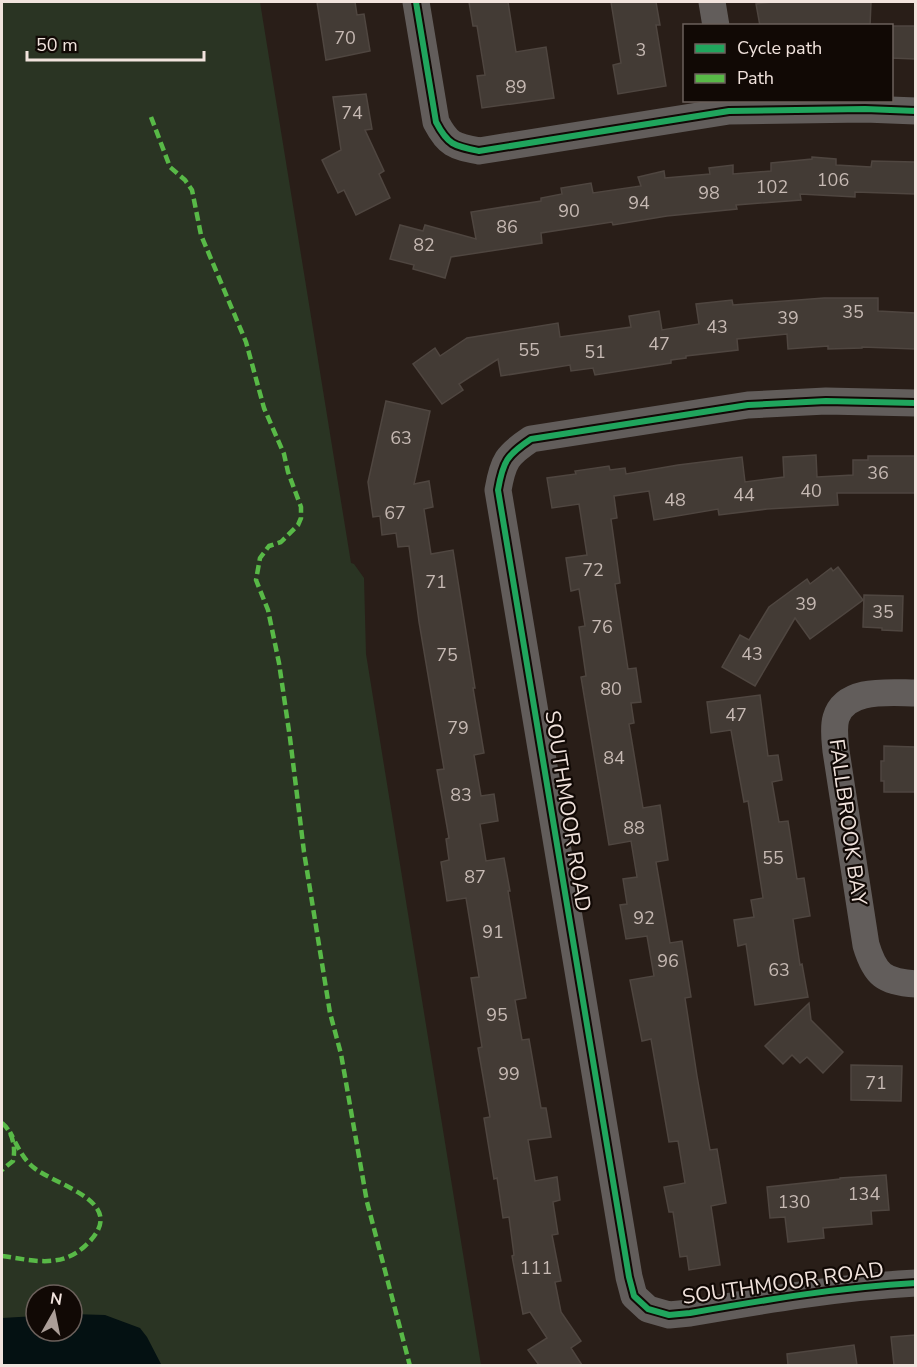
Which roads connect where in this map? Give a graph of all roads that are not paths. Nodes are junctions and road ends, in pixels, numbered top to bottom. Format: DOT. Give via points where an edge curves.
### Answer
graph roads {
  1 [pos="416,2"];
  2 [pos="712,2"];
  3 [pos="716,24"];
  4 [pos="728,106"];
  5 [pos="915,111"];
  6 [pos="915,403"];
  7 [pos="915,693"];
  8 [pos="915,984"];
  9 [pos="915,1283"];
  1 -- 4 [label="street" via="436,122 445,138 461,148 479,151"];
  2 -- 3 [label="street"];
  4 -- 5 [label="street"];
  6 -- 9 [label="street, SOUTHMOOR ROAD" via="826,401 747,405 531,439 513,451 502,468 498,490 634,1296 648,1309 669,1315 821,1291"];
  7 -- 8 [label="street, FALLBROOK BAY" via="885,692 848,701 836,718 835,734 870,958 880,975"];
}
